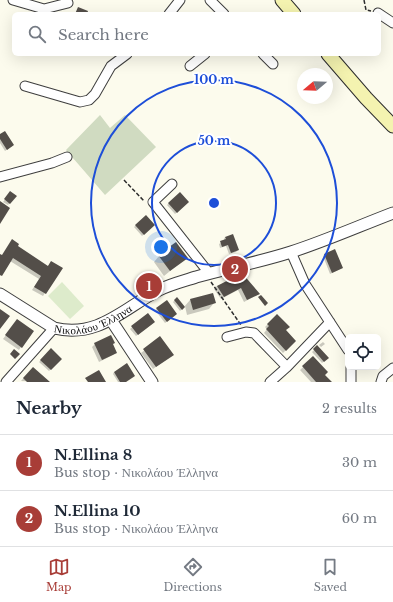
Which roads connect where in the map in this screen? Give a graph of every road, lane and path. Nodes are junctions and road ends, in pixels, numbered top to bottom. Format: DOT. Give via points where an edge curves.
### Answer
graph roads {
  1 [pos="13,0"];
  2 [pos="180,0"];
  3 [pos="210,0"];
  4 [pos="282,0"];
  5 [pos="364,0"];
  6 [pos="68,3"];
  7 [pos="171,12"];
  8 [pos="222,12"];
  9 [pos="292,12"];
  10 [pos="374,12"];
  11 [pos="381,15"];
  12 [pos="393,23"];
  13 [pos="124,56"];
  14 [pos="202,56"];
  15 [pos="265,56"];
  16 [pos="330,56"];
  17 [pos="273,64"];
  18 [pos="190,66"];
  19 [pos="25,86"];
  20 [pos="393,126"];
  21 [pos="67,157"];
  22 [pos="0,177"];
  23 [pos="124,180"];
  24 [pos="172,184"];
  25 [pos="154,202"];
  26 [pos="393,213"];
  27 [pos="291,252"];
  28 [pos="208,274"];
  29 [pos="0,294"];
  30 [pos="111,320"];
  31 [pos="330,322"];
  32 [pos="54,328"];
  33 [pos="246,332"];
  34 [pos="228,337"];
  35 [pos="345,345"];
  36 [pos="287,367"];
  37 [pos="393,368"];
  38 [pos="351,370"];
  39 [pos="6,382"];
  40 [pos="152,382"];
  41 [pos="270,382"];
  42 [pos="351,382"];
  43 [pos="381,382"];
  1 -- 6 [label="street" via="44,9"];
  2 -- 7 [label="street"];
  3 -- 8 [label="street"];
  4 -- 9 [label="main road"];
  5 -- 10 [label="path" via="366,10"];
  11 -- 12 [label="street"];
  13 -- 19 [label="street" via="111,66 89,100 80,102"];
  14 -- 18 [label="street"];
  15 -- 17 [label="street"];
  16 -- 20 [label="main road"];
  21 -- 22 [label="street"];
  23 -- 25 [label="path" via="146,203"];
  24 -- 25 [label="street"];
  25 -- 28 [label="street"];
  26 -- 27 [label="street, Νικολάου Έλληνα"];
  27 -- 28 [label="street, Νικολάου Έλληνα"];
  27 -- 31 [label="street" via="306,284"];
  28 -- 30 [label="street, Νικολάου Έλληνα" via="160,290"];
  28 -- 33 [label="path"];
  29 -- 32 [label="street, Νικολάου Έλληνα"];
  30 -- 32 [label="street, Νικολάου Έλληνα" via="82,330"];
  30 -- 40 [label="street"];
  31 -- 35 [label="street"];
  31 -- 36 [label="street"];
  32 -- 39 [label="street"];
  33 -- 34 [label="street"];
  33 -- 36 [label="street" via="254,333"];
  36 -- 41 [label="street"];
  37 -- 43 [label="street" via="383,376"];
  38 -- 42 [label="street"];
}
